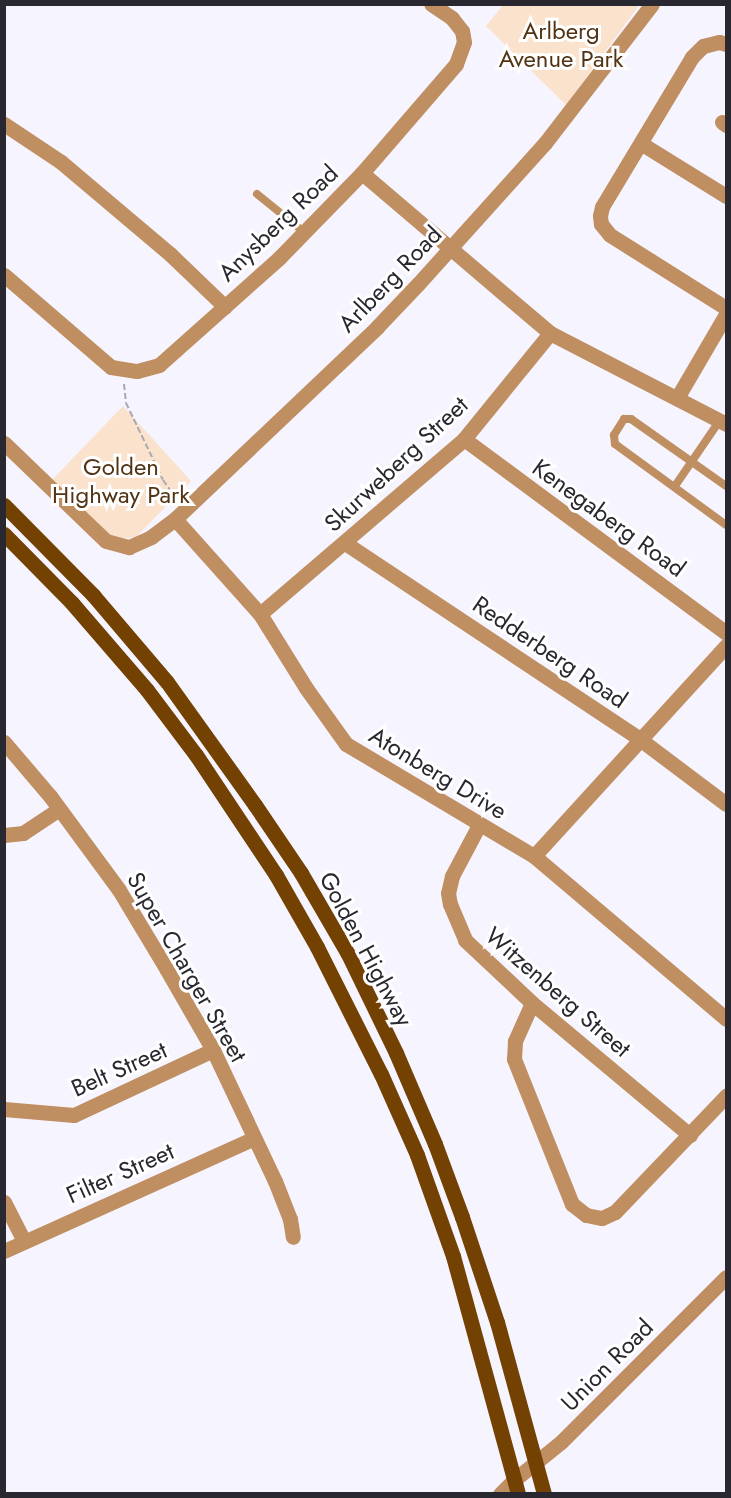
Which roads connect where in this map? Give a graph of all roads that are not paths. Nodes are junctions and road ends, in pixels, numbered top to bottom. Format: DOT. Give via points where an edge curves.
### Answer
graph roads {
  1 [pos="431,4"];
  2 [pos="648,6"];
  3 [pos="726,44"];
  4 [pos="4,124"];
  5 [pos="642,144"];
  6 [pos="362,173"];
  7 [pos="258,194"];
  8 [pos="726,196"];
  9 [pos="304,232"];
  10 [pos="449,250"];
  11 [pos="4,275"];
  12 [pos="225,307"];
  13 [pos="726,308"];
  14 [pos="726,314"];
  15 [pos="549,333"];
  16 [pos="676,398"];
  17 [pos="723,422"];
  18 [pos="464,439"];
  19 [pos="4,443"];
  20 [pos="692,461"];
  21 [pos="675,486"];
  22 [pos="726,486"];
  23 [pos="4,504"];
  24 [pos="180,514"];
  25 [pos="726,525"];
  26 [pos="4,534"];
  27 [pos="345,543"];
  28 [pos="260,614"];
  29 [pos="726,633"];
  30 [pos="726,646"];
  31 [pos="641,740"];
  32 [pos="4,742"];
  33 [pos="726,804"];
  34 [pos="59,810"];
  35 [pos="479,825"];
  36 [pos="4,835"];
  37 [pos="534,856"];
  38 [pos="532,1003"];
  39 [pos="726,1019"];
  40 [pos="213,1050"];
  41 [pos="726,1096"];
  42 [pos="4,1109"];
  43 [pos="690,1134"];
  44 [pos="254,1138"];
  45 [pos="4,1203"];
  46 [pos="293,1237"];
  47 [pos="24,1241"];
  48 [pos="4,1251"];
  49 [pos="726,1277"];
  50 [pos="535,1463"];
  51 [pos="516,1487"];
  52 [pos="500,1494"];
  53 [pos="544,1494"];
  1 -- 6 [label="street, Anysberg Road" via="452,18 462,31 456,64"];
  2 -- 10 [label="street, Arlberg Road" via="545,143"];
  3 -- 5 [label="street" via="703,46 697,52"];
  4 -- 12 [label="street" via="61,162 170,254"];
  5 -- 8 [label="street"];
  5 -- 13 [label="street" via="602,207 602,224 635,253"];
  6 -- 9 [label="street, Anysberg Road"];
  6 -- 10 [label="street"];
  7 -- 9 [label="lane"];
  9 -- 12 [label="street, Anysberg Road"];
  10 -- 15 [label="street"];
  10 -- 24 [label="street, Arlberg Road" via="377,327"];
  11 -- 12 [label="street, Anysberg Road" via="107,364 122,369 137,371 159,365"];
  14 -- 16 [label="street"];
  15 -- 16 [label="street"];
  15 -- 18 [label="street, Skurweberg Street"];
  16 -- 17 [label="street"];
  17 -- 20 [label="lane"];
  18 -- 27 [label="street, Skurweberg Street"];
  18 -- 29 [label="street, Kenegaberg Road"];
  19 -- 24 [label="street, Arlberg Road" via="103,539 125,547 139,544"];
  20 -- 21 [label="lane"];
  20 -- 21 [label="lane" via="631,419 624,419 614,435 615,444"];
  20 -- 22 [label="lane"];
  21 -- 25 [label="lane"];
  23 -- 50 [label="main road, Golden Highway" via="93,595 212,742 295,864 348,954 400,1063 459,1206 497,1322"];
  24 -- 28 [label="street, Atonberg Drive"];
  26 -- 51 [label="main road, Golden Highway" via="72,603 196,754 276,875 322,957 417,1155 453,1256"];
  27 -- 28 [label="street, Skurweberg Street"];
  27 -- 31 [label="street, Redderberg Road"];
  28 -- 35 [label="street, Atonberg Drive" via="346,744"];
  30 -- 31 [label="street"];
  31 -- 33 [label="street, Redderberg Road"];
  31 -- 37 [label="street"];
  32 -- 34 [label="street, Super Charger Street"];
  34 -- 36 [label="street" via="23,833"];
  34 -- 40 [label="street, Super Charger Street" via="119,891"];
  35 -- 37 [label="street, Atonberg Drive"];
  35 -- 38 [label="street, Witzenberg Street" via="452,876 450,904 469,945"];
  37 -- 39 [label="street, Atonberg Drive"];
  38 -- 43 [label="street, Witzenberg Street"];
  38 -- 43 [label="street" via="515,1041 514,1059 576,1208 596,1218 615,1212"];
  40 -- 42 [label="street, Belt Street" via="74,1115"];
  40 -- 44 [label="street, Super Charger Street"];
  41 -- 43 [label="street"];
  44 -- 46 [label="street, Super Charger Street" via="286,1210"];
  44 -- 47 [label="street, Filter Street"];
  45 -- 47 [label="street"];
  47 -- 48 [label="street, Filter Street"];
  49 -- 50 [label="street, Union Road" via="597,1408"];
  50 -- 51 [label="street, Union Road"];
  50 -- 53 [label="main road, Golden Highway"];
  51 -- 52 [label="street, Union Road"];
}
